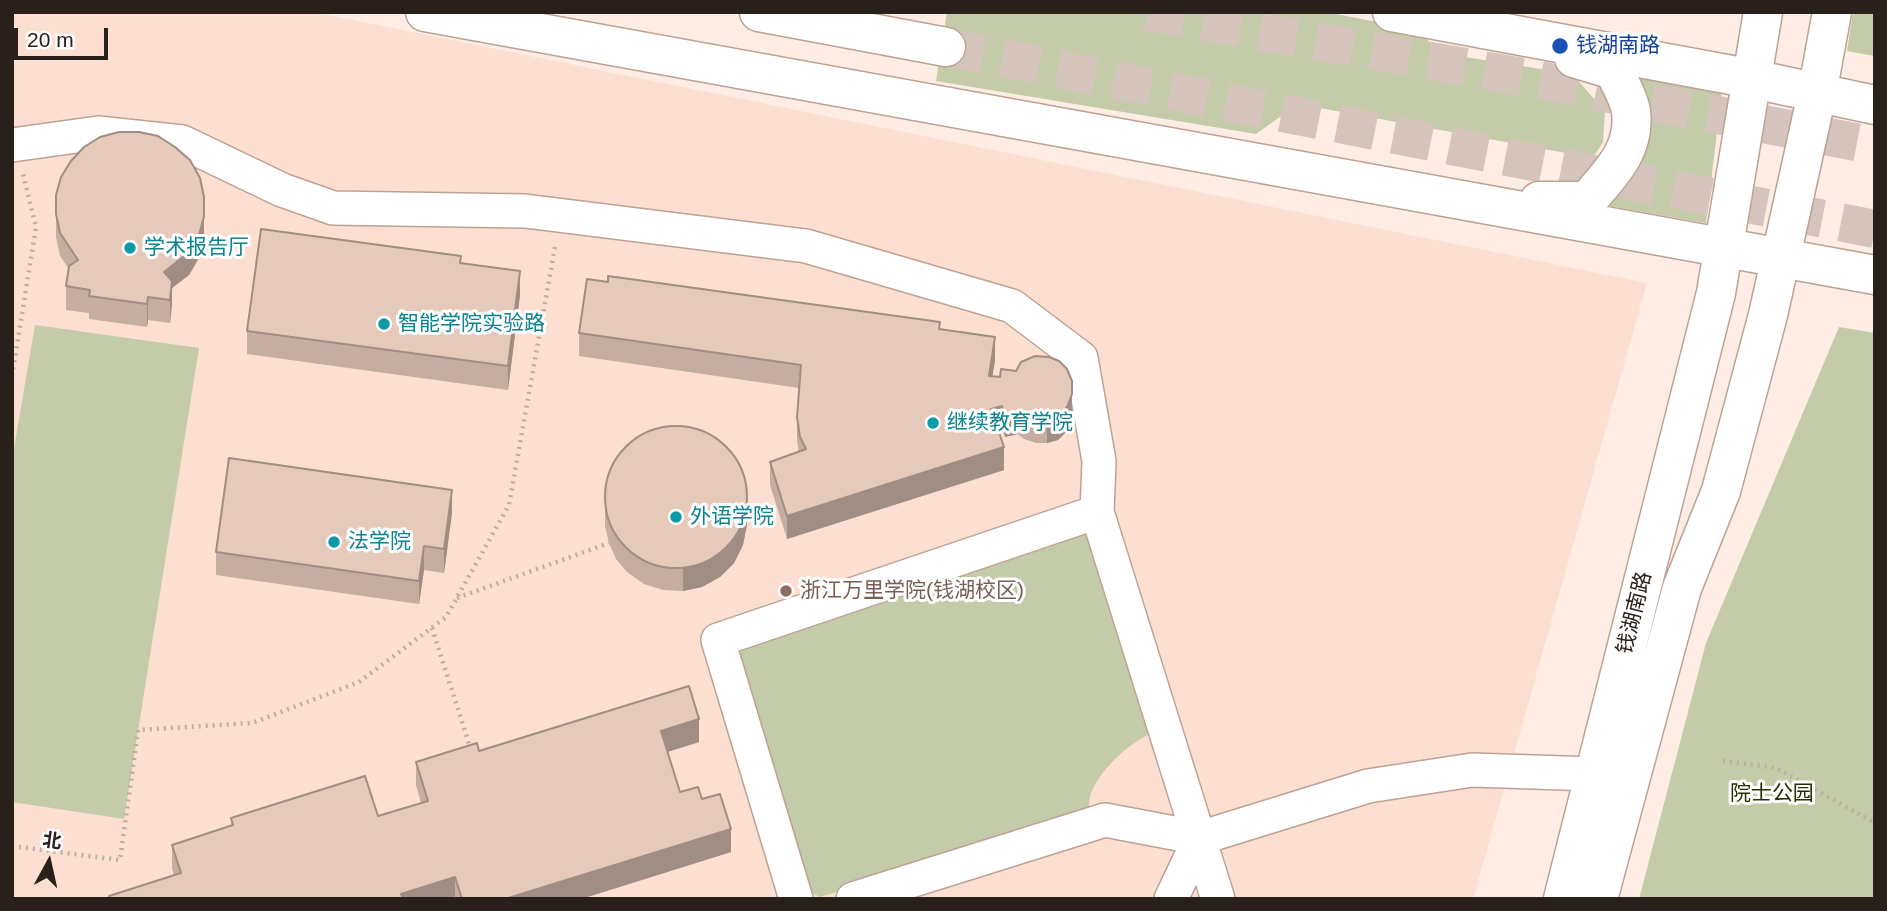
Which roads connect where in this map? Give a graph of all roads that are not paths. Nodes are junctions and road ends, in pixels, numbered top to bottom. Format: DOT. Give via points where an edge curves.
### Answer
graph roads {
  1 [pos="425,12"];
  2 [pos="760,12"];
  3 [pos="1392,12"];
  4 [pos="1763,12"];
  5 [pos="1832,12"];
  6 [pos="1475,28"];
  7 [pos="946,47"];
  8 [pos="1753,79"];
  9 [pos="1817,94"];
  10 [pos="1875,105"];
  11 [pos="14,145"];
  12 [pos="1456,200"];
  13 [pos="1723,248"];
  14 [pos="1780,258"];
  15 [pos="1875,275"];
  16 [pos="1097,512"];
  17 [pos="1594,774"];
  18 [pos="1200,838"];
  19 [pos="796,899"];
  20 [pos="853,899"];
  21 [pos="1171,899"];
  22 [pos="1219,899"];
  23 [pos="1563,899"];
  24 [pos="1598,899"];
  1 -- 12 [label="main road"];
  2 -- 7 [label="main road"];
  3 -- 6 [label="main road"];
  4 -- 8 [label="main road, 钱湖南路"];
  5 -- 9 [label="main road, 钱湖南路"];
  6 -- 8 [label="main road"];
  6 -- 12 [label="main road" via="1614,70 1631,110 1629,138 1621,162 1587,201"];
  8 -- 9 [label="main road"];
  8 -- 13 [label="main road, 钱湖南路"];
  9 -- 10 [label="main road"];
  9 -- 14 [label="main road, 钱湖南路"];
  11 -- 16 [label="lane" via="98,133 182,142 282,190 333,208 525,211 806,246 1012,306 1082,358 1099,461"];
  12 -- 13 [label="main road"];
  13 -- 14 [label="main road"];
  13 -- 17 [label="main road, 钱湖南路" via="1716,293"];
  14 -- 15 [label="main road"];
  14 -- 24 [label="main road, 钱湖南路" via="1721,491 1682,588"];
  16 -- 18 [label="lane"];
  16 -- 19 [label="lane" via="718,640"];
  17 -- 18 [label="lane" via="1472,771 1368,786"];
  17 -- 23 [label="main road, 钱湖南路"];
  18 -- 20 [label="lane" via="1105,820"];
  18 -- 21 [label="lane"];
  18 -- 22 [label="lane"];
}
